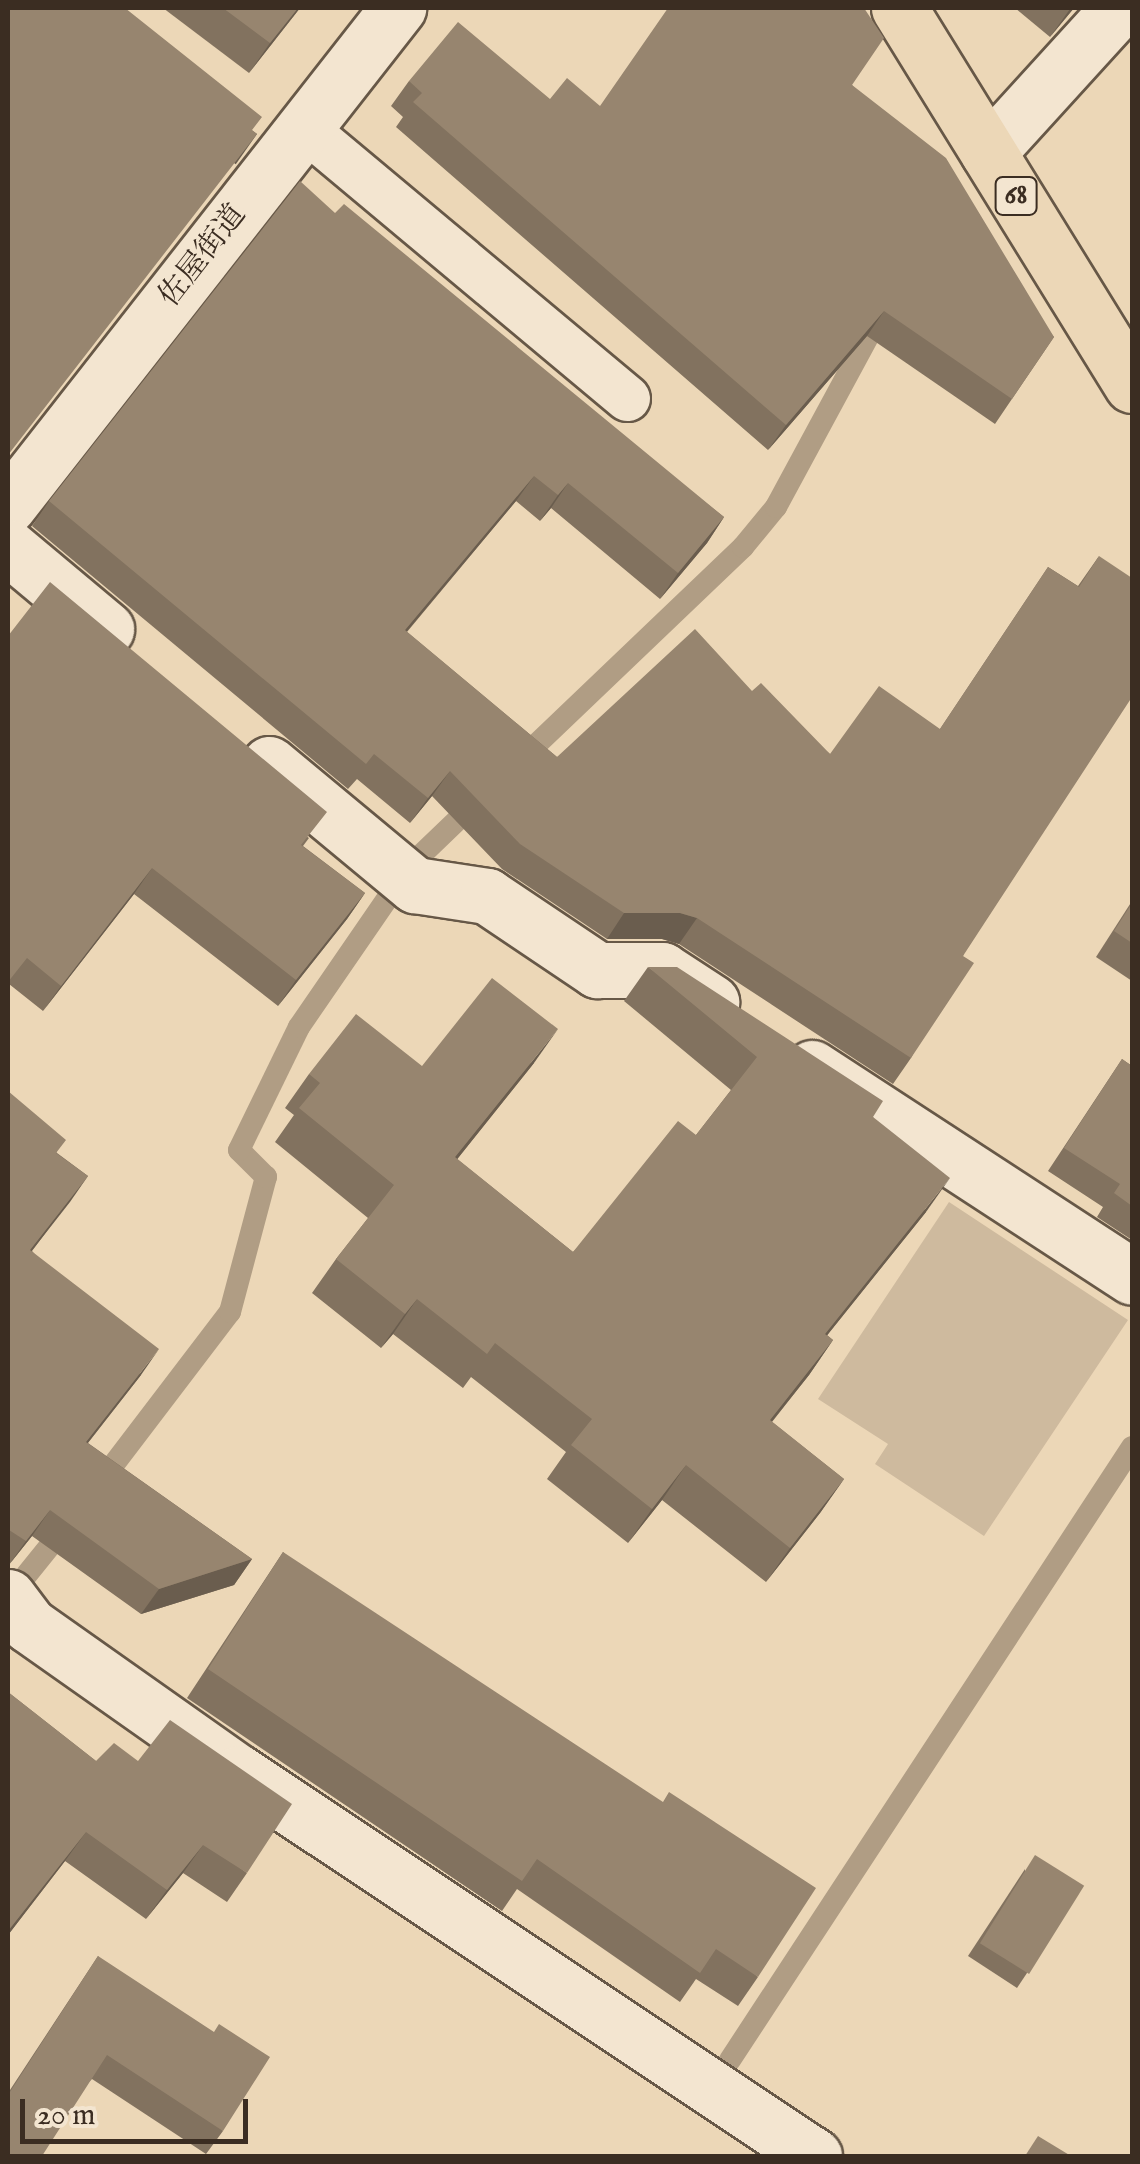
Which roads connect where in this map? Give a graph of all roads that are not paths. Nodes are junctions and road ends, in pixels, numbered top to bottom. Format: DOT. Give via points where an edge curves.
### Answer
graph roads {
  1 [pos="398,8"];
  2 [pos="899,8"];
  3 [pos="1119,8"];
  4 [pos="247,110"];
  5 [pos="297,136"];
  6 [pos="988,152"];
  7 [pos="1132,385"];
  8 [pos="627,398"];
  9 [pos="8,506"];
  10 [pos="8,548"];
  11 [pos="143,660"];
  12 [pos="234,735"];
  13 [pos="1132,1277"];
  14 [pos="8,1598"];
  15 [pos="814,2156"];
  1 -- 5 [label="street, 佐屋街道"];
  2 -- 6 [label="main road, 68"];
  3 -- 6 [label="street"];
  4 -- 5 [label="street"];
  5 -- 8 [label="lane"];
  5 -- 9 [label="street, 佐屋街道"];
  6 -- 7 [label="main road, 68"];
  10 -- 11 [label="street"];
  12 -- 13 [label="street" via="414,885 487,896 597,970 662,970"];
  14 -- 15 [label="street" via="30,1625 239,1773"];
}
